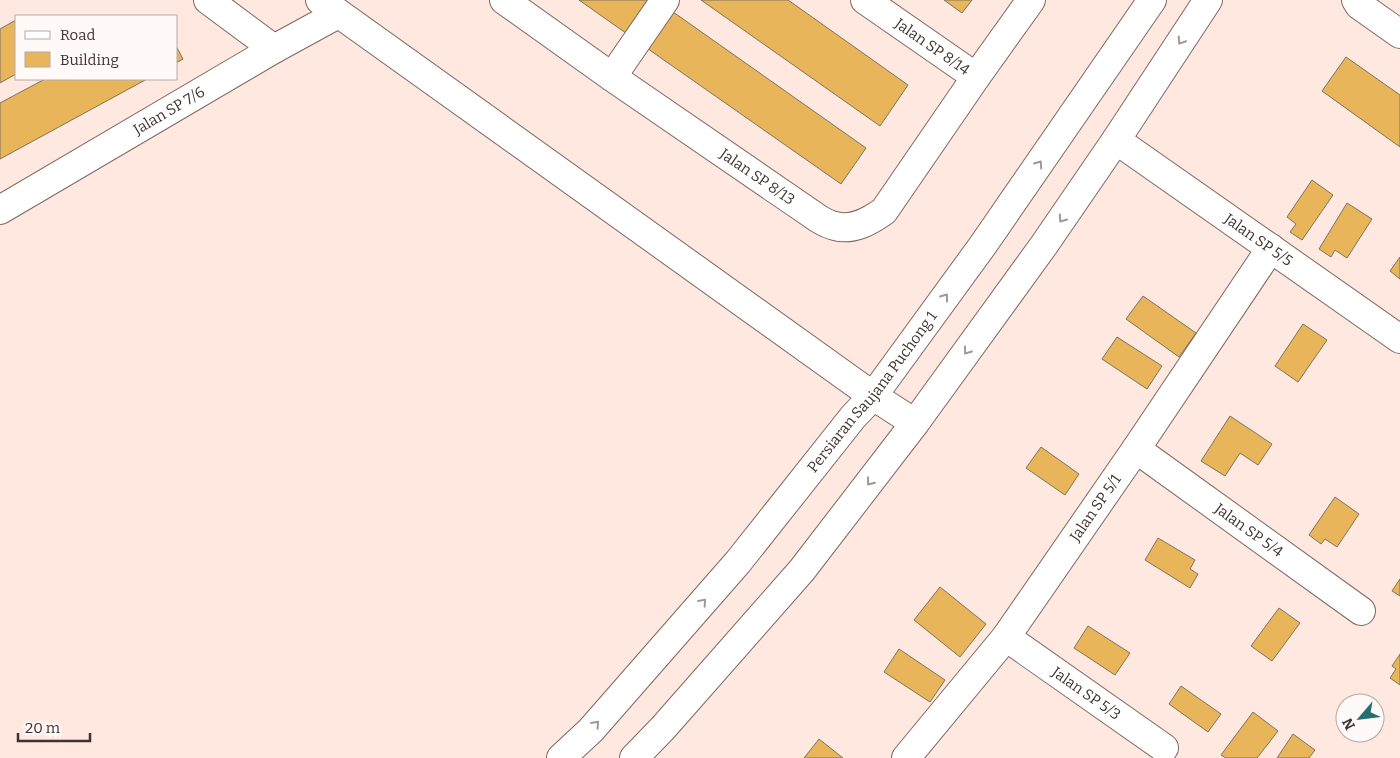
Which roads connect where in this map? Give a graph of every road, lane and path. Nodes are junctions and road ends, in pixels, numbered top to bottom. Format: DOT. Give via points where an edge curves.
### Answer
graph roads {
  1 [pos="208,0"];
  2 [pos="504,0"];
  3 [pos="665,0"];
  4 [pos="865,0"];
  5 [pos="1031,0"];
  6 [pos="1152,0"];
  7 [pos="1208,0"];
  8 [pos="1356,0"];
  9 [pos="329,7"];
  10 [pos="1400,34"];
  11 [pos="274,49"];
  12 [pos="612,77"];
  13 [pos="976,78"];
  14 [pos="1116,140"];
  15 [pos="0,210"];
  16 [pos="1271,248"];
  17 [pos="1400,339"];
  18 [pos="873,396"];
  19 [pos="915,423"];
  20 [pos="1136,450"];
  21 [pos="1361,610"];
  22 [pos="1006,637"];
  23 [pos="1164,748"];
  24 [pos="561,758"];
  25 [pos="634,758"];
  26 [pos="906,758"];
  1 -- 11 [label="street"];
  2 -- 12 [label="street, Jalan SP 8/13"];
  3 -- 12 [label="street"];
  4 -- 13 [label="street, Jalan SP 8/14"];
  5 -- 13 [label="street, Jalan SP 8/13"];
  18 -- 6 [label="street, Persiaran Saujana Puchong 1, one-way" via="983,245"];
  7 -- 14 [label="street, one-way"];
  8 -- 10 [label="street"];
  9 -- 11 [label="street, Jalan SP 7/6"];
  9 -- 18 [label="street"];
  11 -- 15 [label="street, Jalan SP 7/6"];
  12 -- 13 [label="street, Jalan SP 8/13" via="820,220 836,227 870,222 884,211"];
  14 -- 16 [label="street, Jalan SP 5/5"];
  14 -- 19 [label="street, one-way"];
  16 -- 17 [label="street, Jalan SP 5/5"];
  16 -- 20 [label="street, Jalan SP 5/1"];
  18 -- 19 [label="street"];
  24 -- 18 [label="street, Persiaran Saujana Puchong 1, one-way" via="591,730 738,562"];
  19 -- 25 [label="street, one-way" via="802,570"];
  20 -- 21 [label="street, Jalan SP 5/4"];
  20 -- 22 [label="street, Jalan SP 5/1"];
  22 -- 23 [label="street, Jalan SP 5/3"];
  22 -- 26 [label="street, Jalan SP 5/1"];
}
